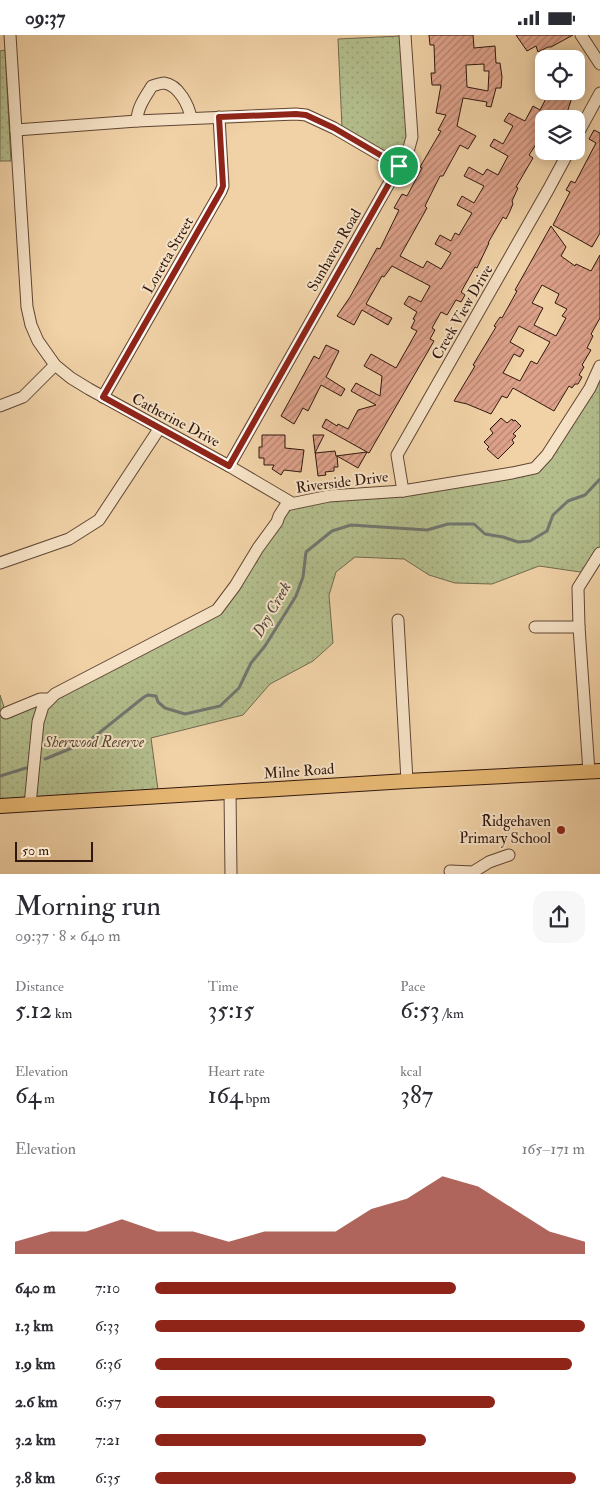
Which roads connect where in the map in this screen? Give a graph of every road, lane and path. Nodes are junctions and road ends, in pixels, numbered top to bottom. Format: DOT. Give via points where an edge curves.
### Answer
graph roads {
  1 [pos="10,35"];
  2 [pos="405,35"];
  3 [pos="581,35"];
  4 [pos="600,64"];
  5 [pos="600,93"];
  6 [pos="219,117"];
  7 [pos="191,118"];
  8 [pos="585,120"];
  9 [pos="137,121"];
  10 [pos="16,131"];
  11 [pos="564,160"];
  12 [pos="399,166"];
  13 [pos="55,365"];
  14 [pos="600,366"];
  15 [pos="595,391"];
  16 [pos="103,397"];
  17 [pos="0,406"];
  18 [pos="159,429"];
  19 [pos="229,466"];
  20 [pos="403,491"];
  21 [pos="292,503"];
  22 [pos="600,553"];
  23 [pos="0,563"];
  24 [pos="398,620"];
  25 [pos="535,627"];
  26 [pos="579,627"];
  27 [pos="50,699"];
  28 [pos="6,713"];
  29 [pos="594,771"];
  30 [pos="407,781"];
  31 [pos="230,792"];
  32 [pos="30,805"];
  33 [pos="0,806"];
  34 [pos="509,855"];
  35 [pos="450,871"];
  36 [pos="473,873"];
  37 [pos="231,874"];
  1 -- 10 [label="street, Catherine Drive"];
  2 -- 12 [label="street, Sunhaven Road" via="412,137"];
  3 -- 4 [label="street"];
  5 -- 8 [label="street"];
  6 -- 7 [label="street"];
  6 -- 12 [label="street" via="306,115"];
  6 -- 16 [label="street, Loretta Street" via="221,191"];
  7 -- 9 [label="street"];
  7 -- 9 [label="street" via="175,87 164,83 152,86 137,113"];
  9 -- 10 [label="street"];
  10 -- 13 [label="street, Catherine Drive" via="27,307 38,341"];
  11 -- 20 [label="street, Creek View Drive" via="397,455"];
  12 -- 19 [label="street, Sunhaven Road"];
  13 -- 16 [label="street, Catherine Drive"];
  13 -- 17 [label="street" via="23,397"];
  14 -- 15 [label="street, Riverside Drive"];
  15 -- 20 [label="street, Riverside Drive" via="534,468"];
  16 -- 18 [label="street, Catherine Drive"];
  18 -- 19 [label="street, Catherine Drive"];
  18 -- 23 [label="street" via="99,520 69,539"];
  19 -- 21 [label="street, Catherine Drive"];
  20 -- 21 [label="street, Riverside Drive"];
  21 -- 27 [label="street, Riverside Drive" via="286,505 278,516 217,610"];
  22 -- 26 [label="street" via="578,587"];
  24 -- 30 [label="street"];
  25 -- 26 [label="street"];
  26 -- 29 [label="street"];
  27 -- 28 [label="street, Riverside Drive" via="40,699"];
  27 -- 32 [label="street, Riverside Drive" via="43,706 38,722"];
  29 -- 30 [label="main road, Milne Road"];
  30 -- 31 [label="main road, Milne Road"];
  31 -- 32 [label="main road, Milne Road"];
  31 -- 37 [label="street"];
  32 -- 33 [label="main road, Milne Road"];
  34 -- 36 [label="street" via="489,862"];
  35 -- 36 [label="street"];
}
